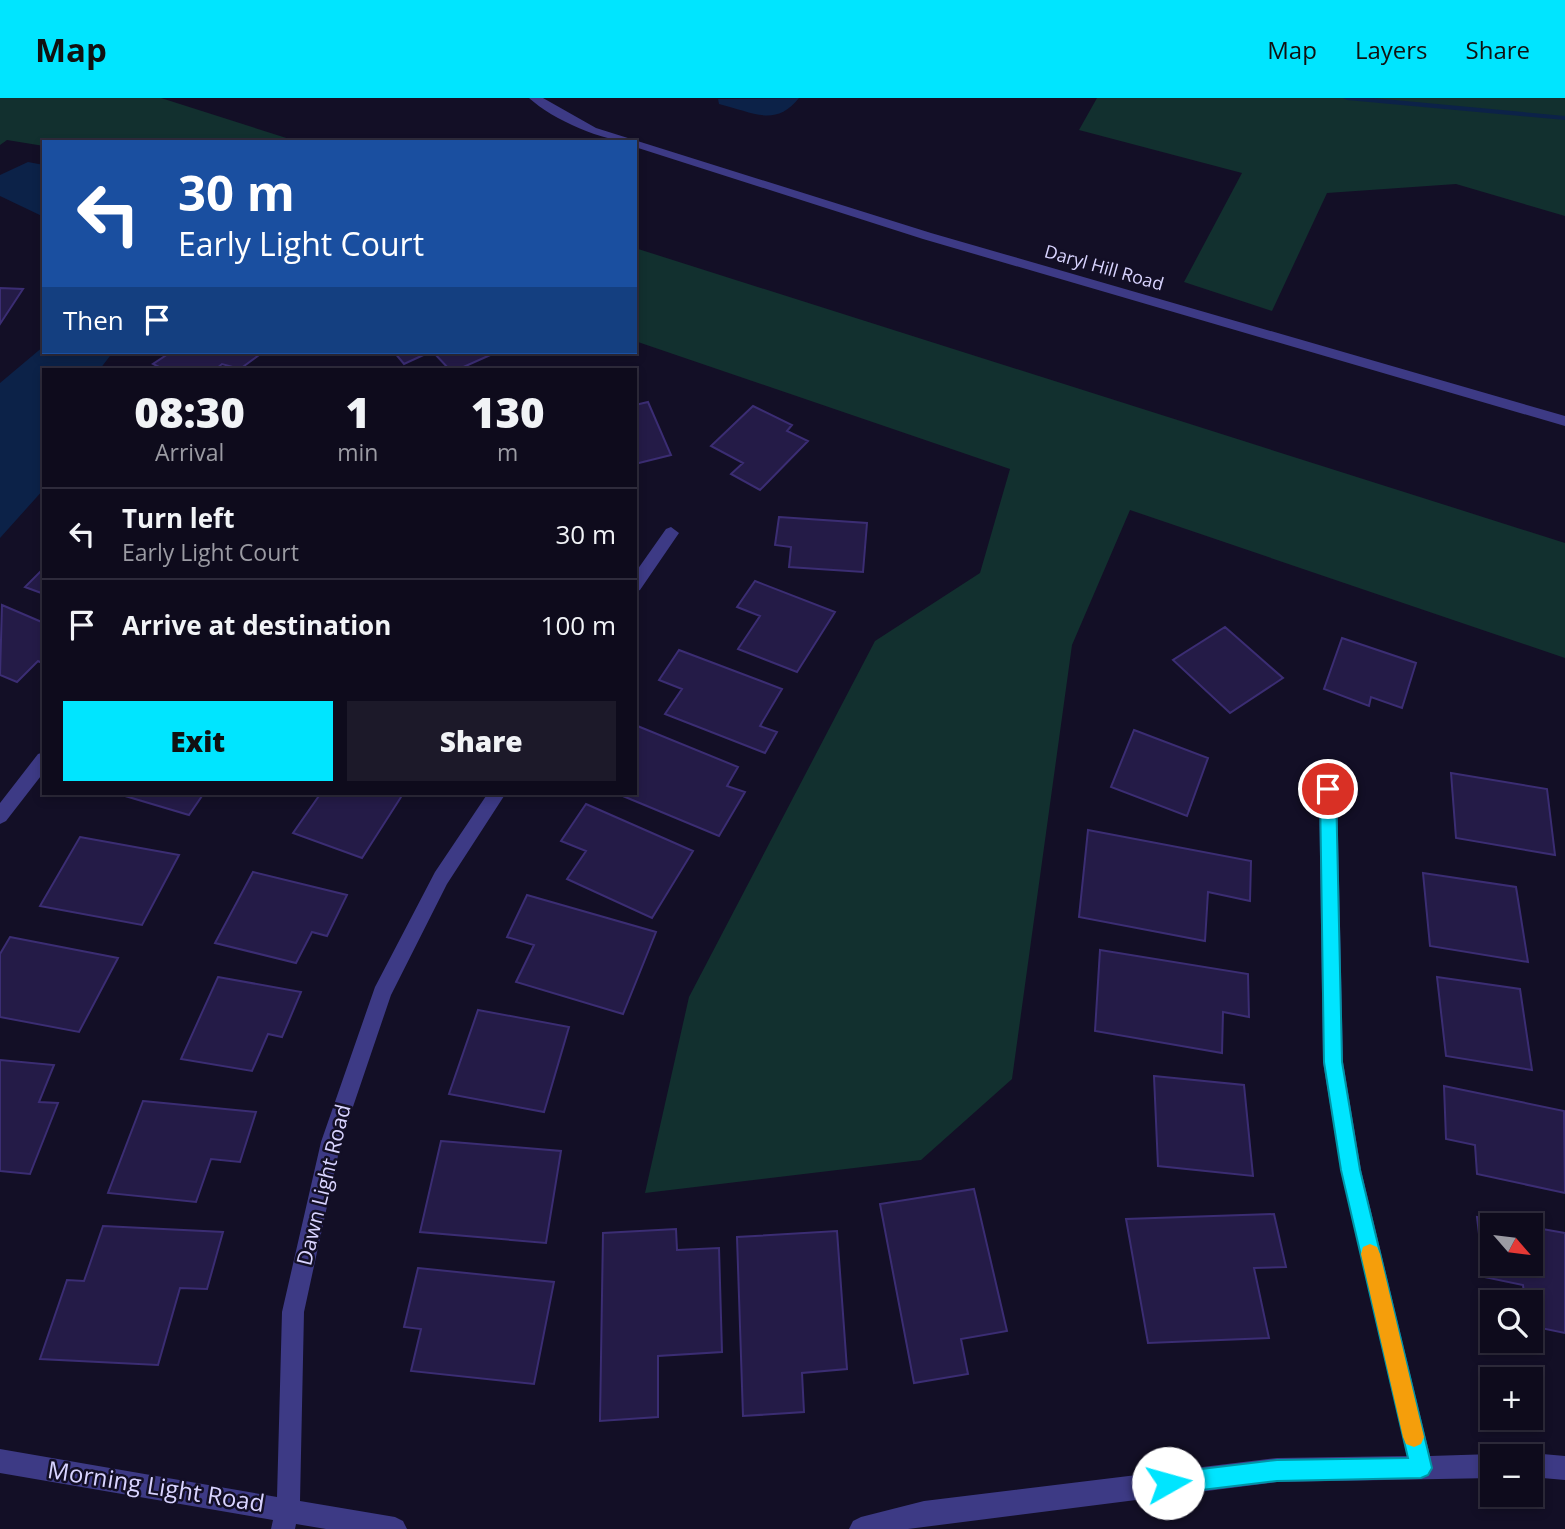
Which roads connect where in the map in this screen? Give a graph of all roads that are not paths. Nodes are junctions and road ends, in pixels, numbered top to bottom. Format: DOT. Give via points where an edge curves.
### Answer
graph roads {
  1 [pos="536,98"];
  2 [pos="626,140"];
  3 [pos="637,143"];
  4 [pos="1565,421"];
  5 [pos="671,533"];
  6 [pos="637,583"];
  7 [pos="42,762"];
  8 [pos="1328,789"];
  9 [pos="497,795"];
  10 [pos="0,816"];
  11 [pos="0,1461"];
  12 [pos="1480,1466"];
  13 [pos="1543,1466"];
  14 [pos="1421,1468"];
  15 [pos="1565,1468"];
  16 [pos="286,1519"];
  17 [pos="395,1529"];
  18 [pos="861,1529"];
  1 -- 2 [label="street, Daryl Hill Road" via="593,130"];
  3 -- 4 [label="street, Daryl Hill Road" via="927,236"];
  5 -- 6 [label="street"];
  7 -- 10 [label="street"];
  8 -- 14 [label="street" via="1333,1062 1350,1170"];
  9 -- 16 [label="street, Dawn Light Road" via="441,878 382,993 331,1142 293,1312"];
  11 -- 16 [label="street, Morning Light Road"];
  12 -- 14 [label="street"];
  13 -- 15 [label="street"];
  14 -- 18 [label="street" via="1277,1470 924,1513"];
  16 -- 17 [label="street, Morning Light Road"];
}
